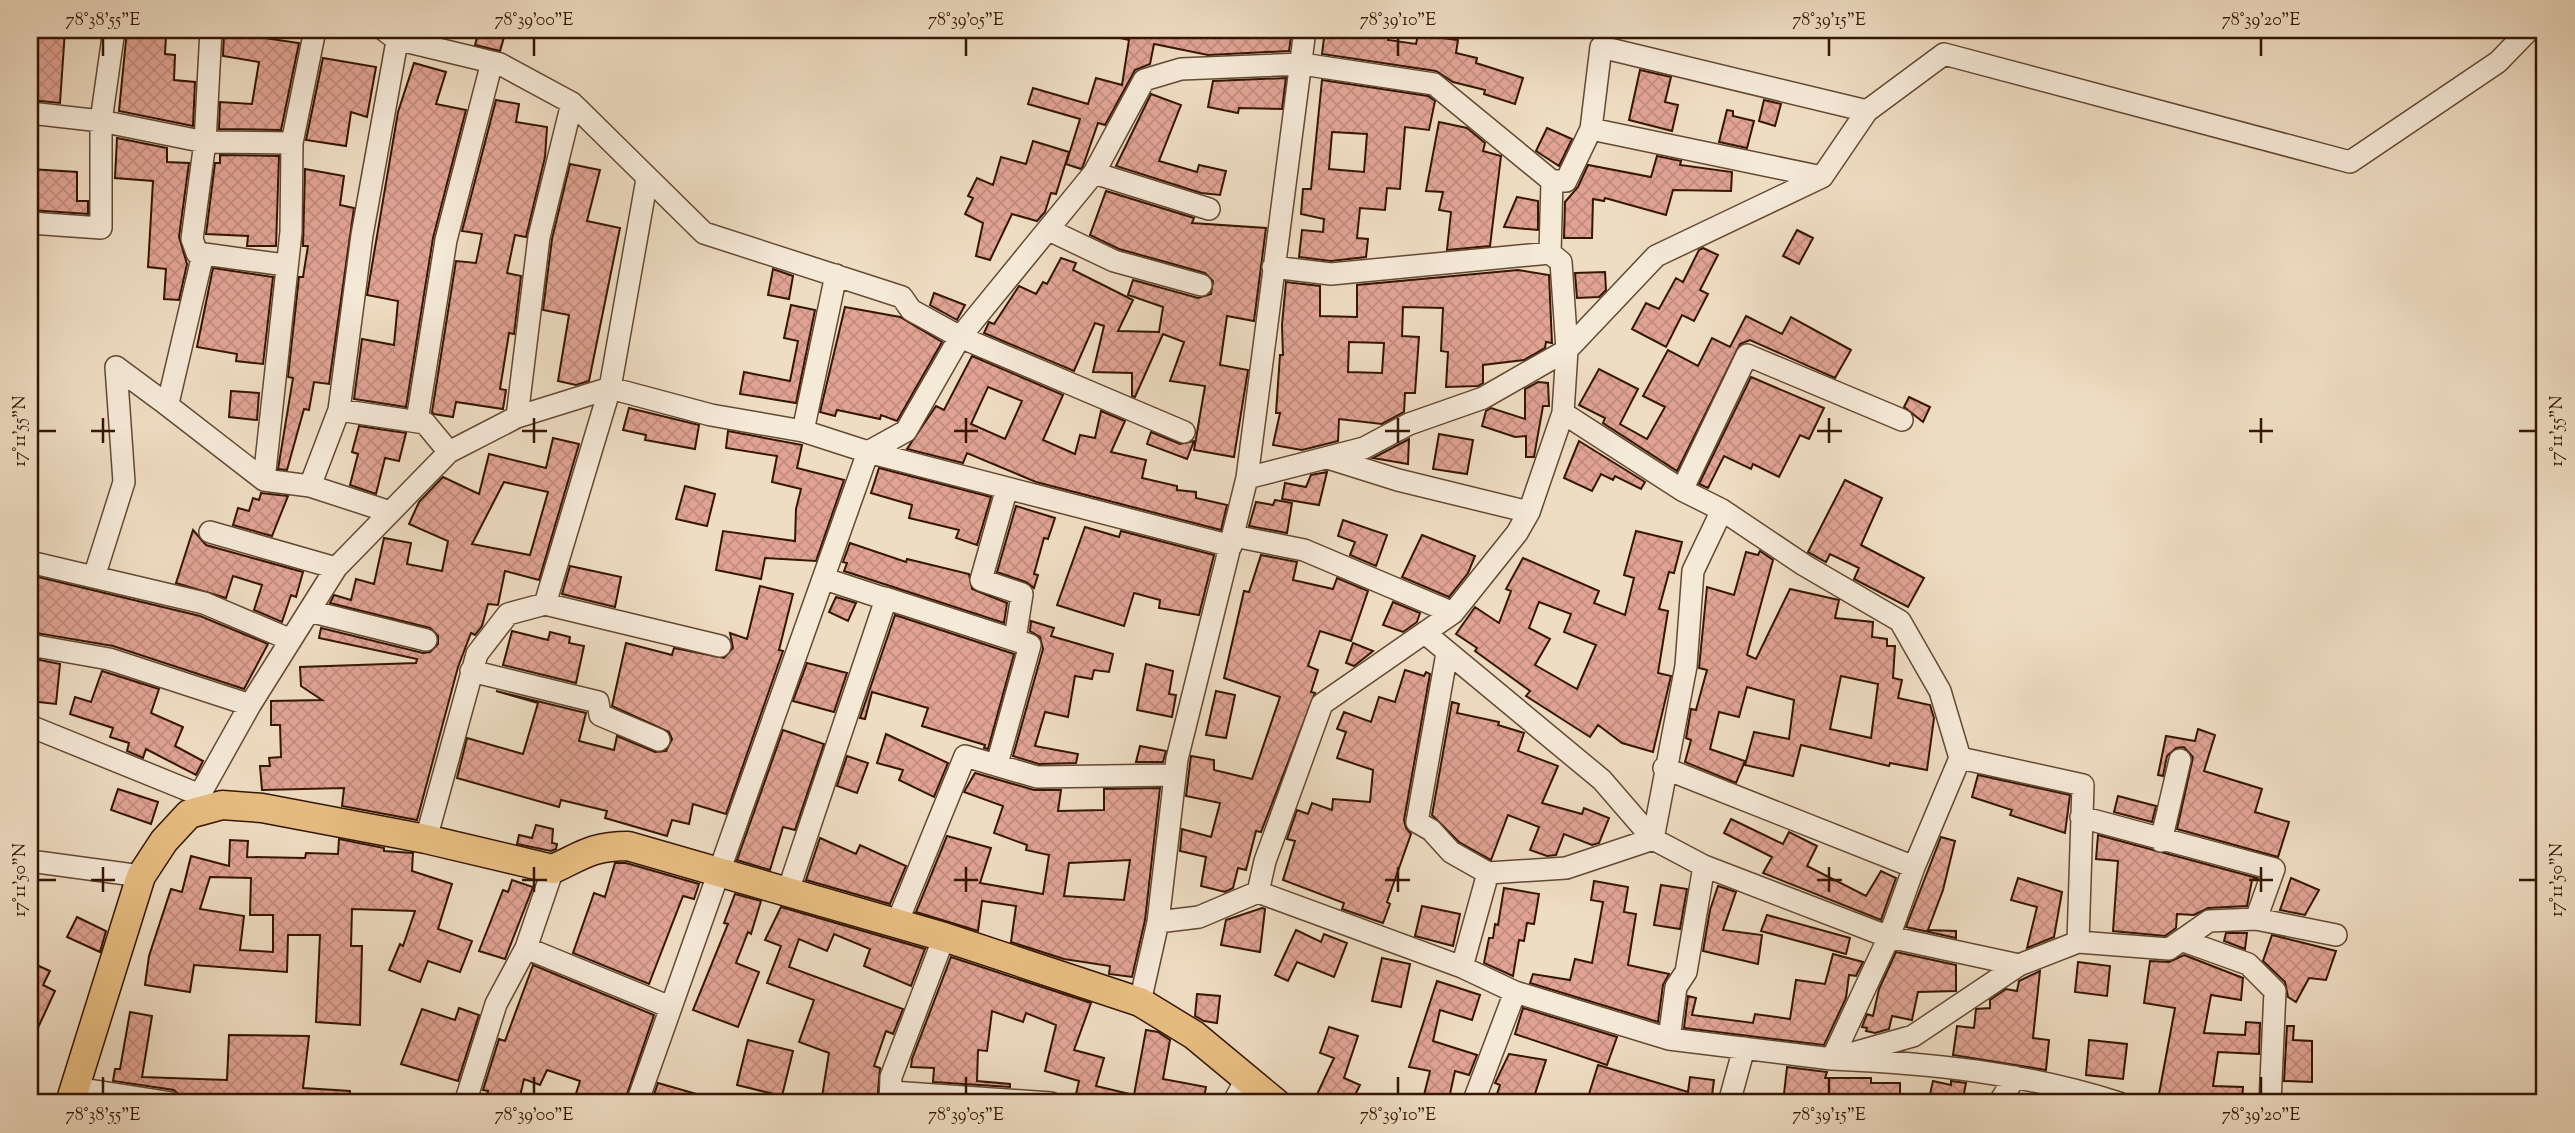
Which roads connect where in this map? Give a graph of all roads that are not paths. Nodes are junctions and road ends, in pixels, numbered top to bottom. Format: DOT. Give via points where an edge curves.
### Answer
graph roads {
  1 [pos="114,30"];
  2 [pos="211,30"];
  3 [pos="315,30"];
  4 [pos="1305,30"];
  5 [pos="2529,30"];
  6 [pos="393,33"];
  7 [pos="500,64"];
  8 [pos="1302,64"];
  9 [pos="572,103"];
  10 [pos="1867,111"];
  11 [pos="30,113"];
  12 [pos="101,121"];
  13 [pos="1591,129"];
  14 [pos="205,142"];
  15 [pos="292,143"];
  16 [pos="1094,173"];
  17 [pos="1822,177"];
  18 [pos="647,179"];
  19 [pos="1552,181"];
  20 [pos="1209,209"];
  21 [pos="30,223"];
  22 [pos="1049,230"];
  23 [pos="197,253"];
  24 [pos="1550,253"];
  25 [pos="285,265"];
  26 [pos="1273,267"];
  27 [pos="836,275"];
  28 [pos="1201,285"];
  29 [pos="960,337"];
  30 [pos="1567,349"];
  31 [pos="610,388"];
  32 [pos="162,401"];
  33 [pos="339,410"];
  34 [pos="1563,413"];
  35 [pos="517,417"];
  36 [pos="1902,420"];
  37 [pos="425,423"];
  38 [pos="803,431"];
  39 [pos="1184,432"];
  40 [pos="449,452"];
  41 [pos="868,452"];
  42 [pos="1328,457"];
  43 [pos="1247,478"];
  44 [pos="264,480"];
  45 [pos="310,486"];
  46 [pos="1007,488"];
  47 [pos="1682,489"];
  48 [pos="1723,510"];
  49 [pos="390,512"];
  50 [pos="1529,512"];
  51 [pos="210,531"];
  52 [pos="1232,541"];
  53 [pos="30,562"];
  54 [pos="335,568"];
  55 [pos="94,578"];
  56 [pos="825,579"];
  57 [pos="885,598"];
  58 [pos="545,604"];
  59 [pos="309,611"];
  60 [pos="1453,613"];
  61 [pos="1426,634"];
  62 [pos="1014,639"];
  63 [pos="291,640"];
  64 [pos="426,640"];
  65 [pos="30,645"];
  66 [pos="720,646"];
  67 [pos="1447,653"];
  68 [pos="471,671"];
  69 [pos="250,705"];
  70 [pos="30,726"];
  71 [pos="659,740"];
  72 [pos="1960,758"];
  73 [pos="2180,761"];
  74 [pos="997,764"];
  75 [pos="1664,768"];
  76 [pos="1175,775"];
  77 [pos="194,805"];
  78 [pos="2081,817"];
  79 [pos="426,839"];
  80 [pos="1653,839"];
  81 [pos="2161,841"];
  82 [pos="30,861"];
  83 [pos="1704,866"];
  84 [pos="1914,867"];
  85 [pos="553,869"];
  86 [pos="721,872"];
  87 [pos="1488,873"];
  88 [pos="141,876"];
  89 [pos="788,891"];
  90 [pos="1258,892"];
  91 [pos="2256,919"];
  92 [pos="1158,922"];
  93 [pos="897,923"];
  94 [pos="2336,935"];
  95 [pos="944,937"];
  96 [pos="1889,937"];
  97 [pos="2184,941"];
  98 [pos="2078,942"];
  99 [pos="526,948"];
  100 [pos="2019,965"];
  101 [pos="1462,967"];
  102 [pos="1515,992"];
  103 [pos="1140,1002"];
  104 [pos="670,1007"];
  105 [pos="1669,1040"];
  106 [pos="1744,1048"];
  107 [pos="1832,1059"];
  108 [pos="2015,1077"];
  109 [pos="1247,1078"];
  110 [pos="73,1095"];
  111 [pos="891,1097"];
  112 [pos="2109,1102"];
  113 [pos="172,1103"];
  114 [pos="465,1103"];
  115 [pos="637,1103"];
  116 [pos="1051,1103"];
  117 [pos="1233,1103"];
  118 [pos="1276,1103"];
  119 [pos="1473,1103"];
  120 [pos="1729,1103"];
  121 [pos="1999,1103"];
  122 [pos="2270,1103"];
  1 -- 12 [label="street"];
  2 -- 14 [label="street"];
  3 -- 15 [label="street"];
  4 -- 8 [label="street"];
  5 -- 10 [label="street" via="2498,62 2350,162 1944,54"];
  6 -- 7 [label="street"];
  6 -- 33 [label="street"];
  7 -- 9 [label="street"];
  7 -- 37 [label="street" via="492,62 446,240 417,421"];
  8 -- 16 [label="street" via="1181,69 1144,80"];
  8 -- 19 [label="street" via="1434,84"];
  8 -- 26 [label="street"];
  9 -- 18 [label="street"];
  9 -- 35 [label="street" via="539,237"];
  10 -- 13 [label="street" via="1601,47"];
  10 -- 17 [label="street"];
  11 -- 12 [label="street"];
  12 -- 14 [label="street"];
  12 -- 21 [label="street" via="101,228"];
  13 -- 17 [label="street"];
  13 -- 19 [label="street" via="1566,181"];
  14 -- 15 [label="street"];
  14 -- 23 [label="street" via="192,239"];
  15 -- 25 [label="street" via="291,232"];
  16 -- 20 [label="street"];
  16 -- 22 [label="street"];
  17 -- 30 [label="street" via="1656,256"];
  18 -- 27 [label="street" via="704,233"];
  18 -- 31 [label="street"];
  19 -- 24 [label="street"];
  22 -- 28 [label="street" via="1114,261"];
  22 -- 29 [label="street"];
  23 -- 25 [label="street"];
  23 -- 32 [label="street" via="203,254 168,402"];
  24 -- 26 [label="street" via="1331,274"];
  24 -- 30 [label="street" via="1561,262"];
  25 -- 44 [label="street"];
  26 -- 43 [label="street"];
  27 -- 29 [label="street" via="902,296 911,310"];
  27 -- 38 [label="street"];
  29 -- 39 [label="street"];
  29 -- 41 [label="street" via="906,431"];
  30 -- 34 [label="street"];
  30 -- 42 [label="street" via="1483,398 1409,424 1364,448"];
  31 -- 35 [label="street"];
  31 -- 38 [label="street" via="711,415"];
  31 -- 58 [label="street"];
  32 -- 44 [label="street"];
  32 -- 55 [label="street" via="116,367 124,482"];
  33 -- 37 [label="street"];
  33 -- 45 [label="street"];
  34 -- 47 [label="street"];
  34 -- 50 [label="street"];
  35 -- 40 [label="street"];
  36 -- 47 [label="street" via="1747,355"];
  37 -- 40 [label="street"];
  38 -- 41 [label="street"];
  40 -- 49 [label="street"];
  41 -- 46 [label="street"];
  41 -- 56 [label="street"];
  42 -- 43 [label="street"];
  42 -- 50 [label="street" via="1398,481"];
  43 -- 52 [label="street"];
  44 -- 45 [label="street"];
  45 -- 49 [label="street"];
  46 -- 52 [label="street"];
  46 -- 62 [label="street" via="981,580 1022,594"];
  47 -- 48 [label="street"];
  48 -- 72 [label="street" via="1804,565 1900,621 1940,691"];
  48 -- 75 [label="street" via="1693,571 1686,666"];
  49 -- 54 [label="street"];
  50 -- 60 [label="street"];
  51 -- 54 [label="street"];
  52 -- 60 [label="street" via="1304,550"];
  52 -- 76 [label="street"];
  53 -- 55 [label="street"];
  54 -- 59 [label="street"];
  55 -- 63 [label="street" via="204,603"];
  56 -- 57 [label="street"];
  56 -- 86 [label="street"];
  57 -- 62 [label="street"];
  57 -- 89 [label="street"];
  58 -- 66 [label="street"];
  58 -- 68 [label="street" via="508,614 477,654"];
  59 -- 63 [label="street"];
  59 -- 64 [label="street"];
  60 -- 61 [label="street"];
  61 -- 67 [label="street"];
  61 -- 90 [label="street" via="1322,704"];
  62 -- 74 [label="street" via="1030,645"];
  63 -- 69 [label="street"];
  65 -- 69 [label="street" via="109,659"];
  67 -- 80 [label="street" via="1602,780"];
  67 -- 87 [label="street" via="1417,822 1451,852"];
  68 -- 71 [label="street" via="598,702 600,715"];
  68 -- 79 [label="street"];
  69 -- 77 [label="street"];
  70 -- 77 [label="street"];
  72 -- 78 [label="street" via="2083,785"];
  72 -- 84 [label="street"];
  73 -- 81 [label="street"];
  74 -- 76 [label="street" via="1037,777"];
  74 -- 93 [label="street" via="965,756"];
  75 -- 80 [label="street"];
  75 -- 84 [label="street"];
  76 -- 92 [label="street"];
  77 -- 79 [label="main road" via="262,808"];
  77 -- 88 [label="main road"];
  78 -- 81 [label="street"];
  78 -- 98 [label="street"];
  79 -- 85 [label="main road"];
  80 -- 83 [label="street"];
  80 -- 87 [label="street" via="1566,868"];
  81 -- 91 [label="street" via="2274,869"];
  82 -- 88 [label="street"];
  83 -- 96 [label="street"];
  83 -- 105 [label="street" via="1686,972 1676,987"];
  84 -- 96 [label="street"];
  85 -- 86 [label="main road" via="583,851 628,845"];
  85 -- 99 [label="street"];
  86 -- 89 [label="main road"];
  86 -- 104 [label="street"];
  87 -- 101 [label="street"];
  88 -- 110 [label="main road"];
  89 -- 93 [label="main road"];
  90 -- 92 [label="street" via="1199,917"];
  90 -- 101 [label="street"];
  91 -- 94 [label="street"];
  91 -- 97 [label="street" via="2208,921"];
  92 -- 103 [label="street"];
  93 -- 95 [label="main road"];
  95 -- 103 [label="main road"];
  95 -- 111 [label="street" via="891,1077"];
  96 -- 100 [label="street"];
  96 -- 107 [label="street"];
  97 -- 98 [label="street" via="2169,949"];
  97 -- 122 [label="street" via="2248,964 2275,991"];
  98 -- 100 [label="street"];
  99 -- 104 [label="street"];
  99 -- 114 [label="street" via="496,1004"];
  100 -- 107 [label="street" via="1913,1036"];
  101 -- 102 [label="street"];
  102 -- 105 [label="street"];
  102 -- 119 [label="street"];
  103 -- 109 [label="main road" via="1194,1035"];
  104 -- 115 [label="street"];
  105 -- 106 [label="street"];
  106 -- 107 [label="street"];
  106 -- 120 [label="street"];
  107 -- 108 [label="street" via="1900,1062"];
  108 -- 112 [label="street"];
  108 -- 121 [label="street"];
  109 -- 117 [label="street"];
  109 -- 118 [label="main road"];
  110 -- 113 [label="street"];
  111 -- 116 [label="street"];
}
